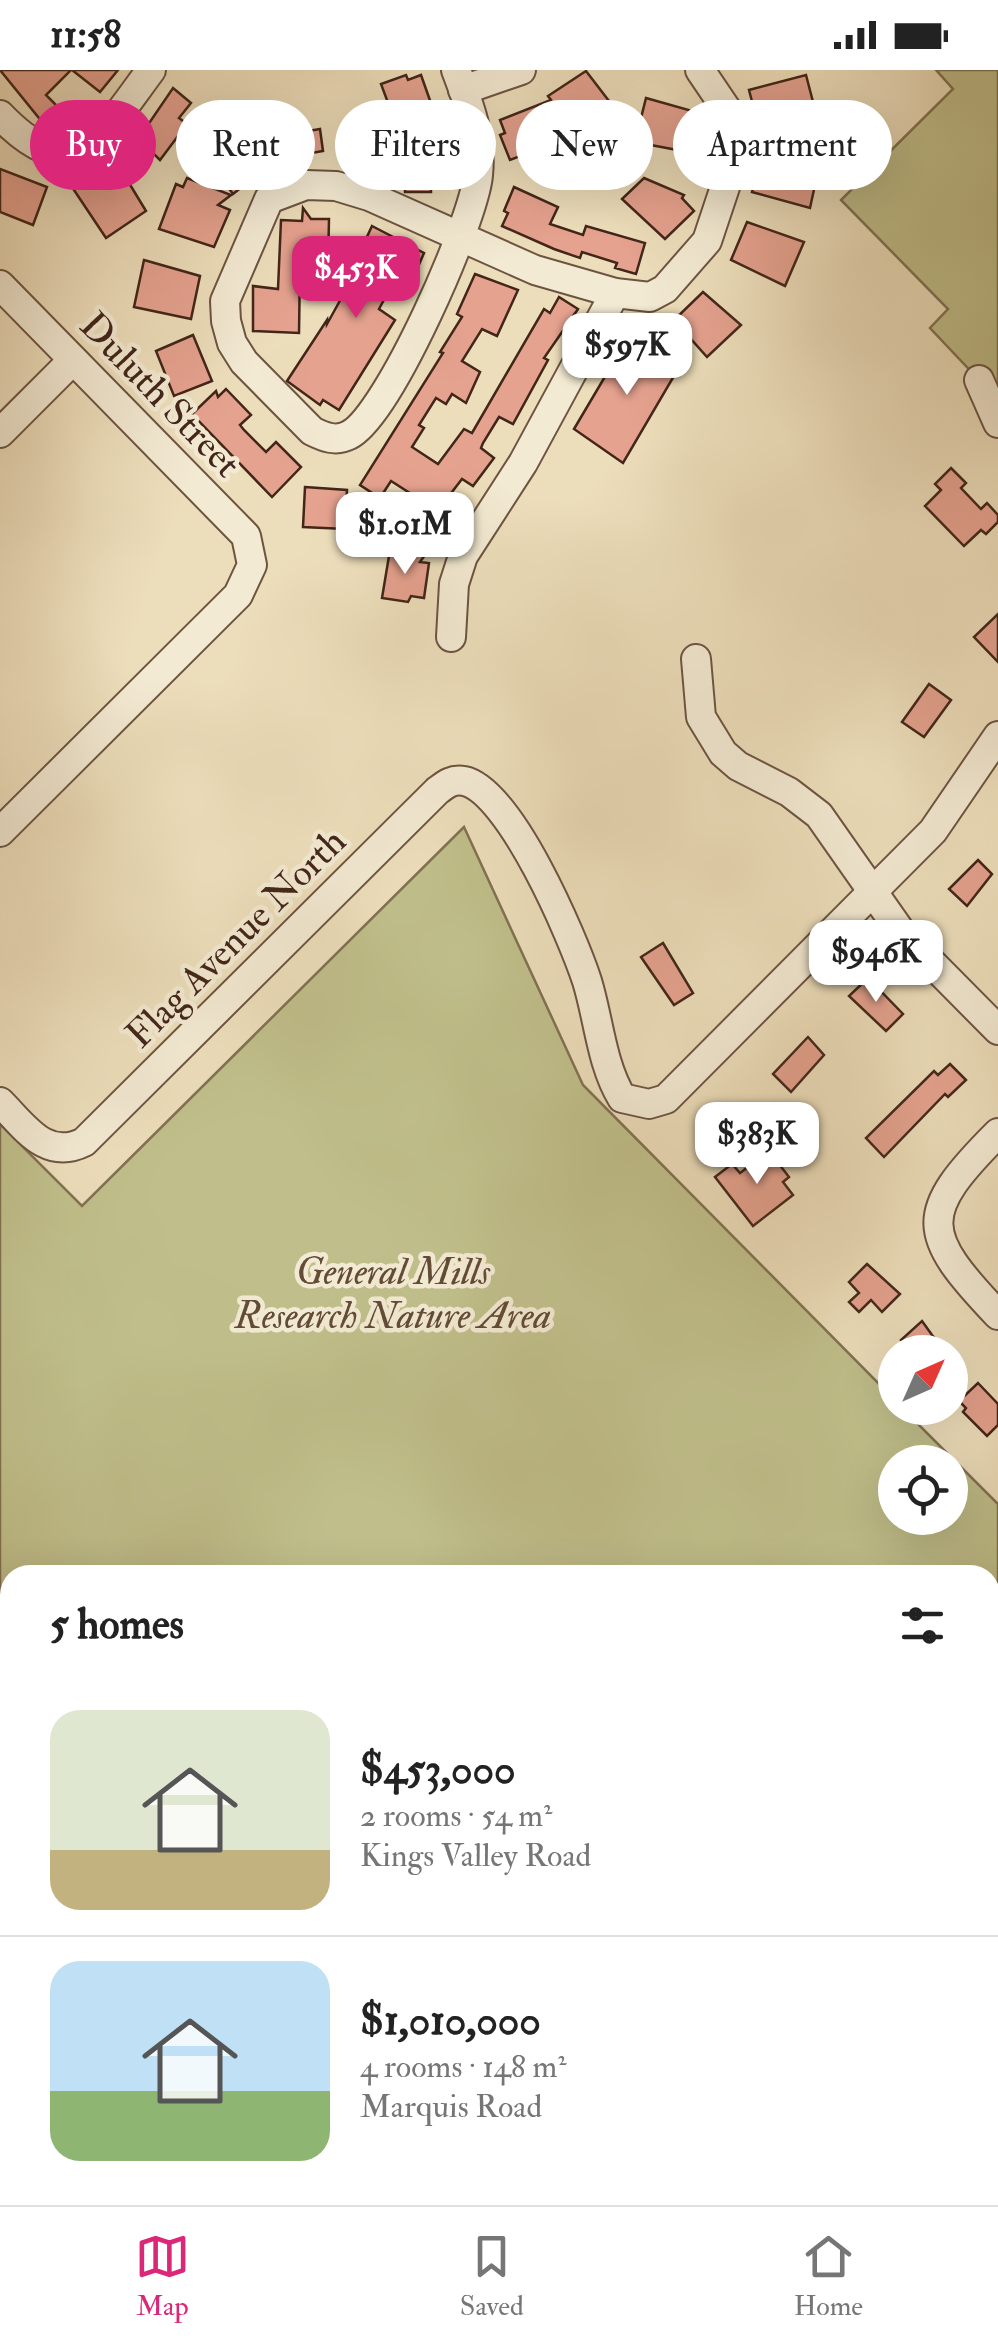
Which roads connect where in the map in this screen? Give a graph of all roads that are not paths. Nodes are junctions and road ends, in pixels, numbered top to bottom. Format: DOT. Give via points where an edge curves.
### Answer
graph roads {
  1 [pos="151,70"];
  2 [pos="521,70"];
  3 [pos="700,70"];
  4 [pos="460,80"];
  5 [pos="0,115"];
  6 [pos="461,236"];
  7 [pos="0,285"];
  8 [pos="615,293"];
  9 [pos="73,360"];
  10 [pos="979,380"];
  11 [pos="998,423"];
  12 [pos="0,434"];
  13 [pos="450,636"];
  14 [pos="696,660"];
  15 [pos="998,736"];
  16 [pos="0,832"];
  17 [pos="871,890"];
  18 [pos="998,1030"];
  19 [pos="0,1102"];
  20 [pos="998,1132"];
  21 [pos="998,1315"];
  1 -- 5 [label="street" via="99,138 72,152 39,148"];
  2 -- 4 [label="street"];
  3 -- 8 [label="street" via="727,110 733,137 718,218 665,289 650,297"];
  4 -- 6 [label="street" via="479,160"];
  6 -- 6 [label="street" via="336,186 284,190 260,213 226,300 232,343 312,431 338,439 352,434 408,352"];
  6 -- 8 [label="street" via="535,270"];
  7 -- 9 [label="street, Duluth Street"];
  8 -- 13 [label="street" via="524,462 462,556"];
  9 -- 12 [label="street"];
  9 -- 16 [label="street, Duluth Street" via="246,536 252,565 238,595"];
  10 -- 11 [label="street"];
  14 -- 17 [label="street" via="701,717 723,754 819,815"];
  15 -- 17 [label="street" via="944,819"];
  17 -- 18 [label="street" via="901,932"];
  17 -- 19 [label="street, Flag Avenue North" via="666,1099 632,1104 609,1077 590,993 537,867 486,792 450,781 84,1142 58,1150 45,1146"];
  20 -- 21 [label="street" via="946,1189 938,1220 943,1252"];
}
